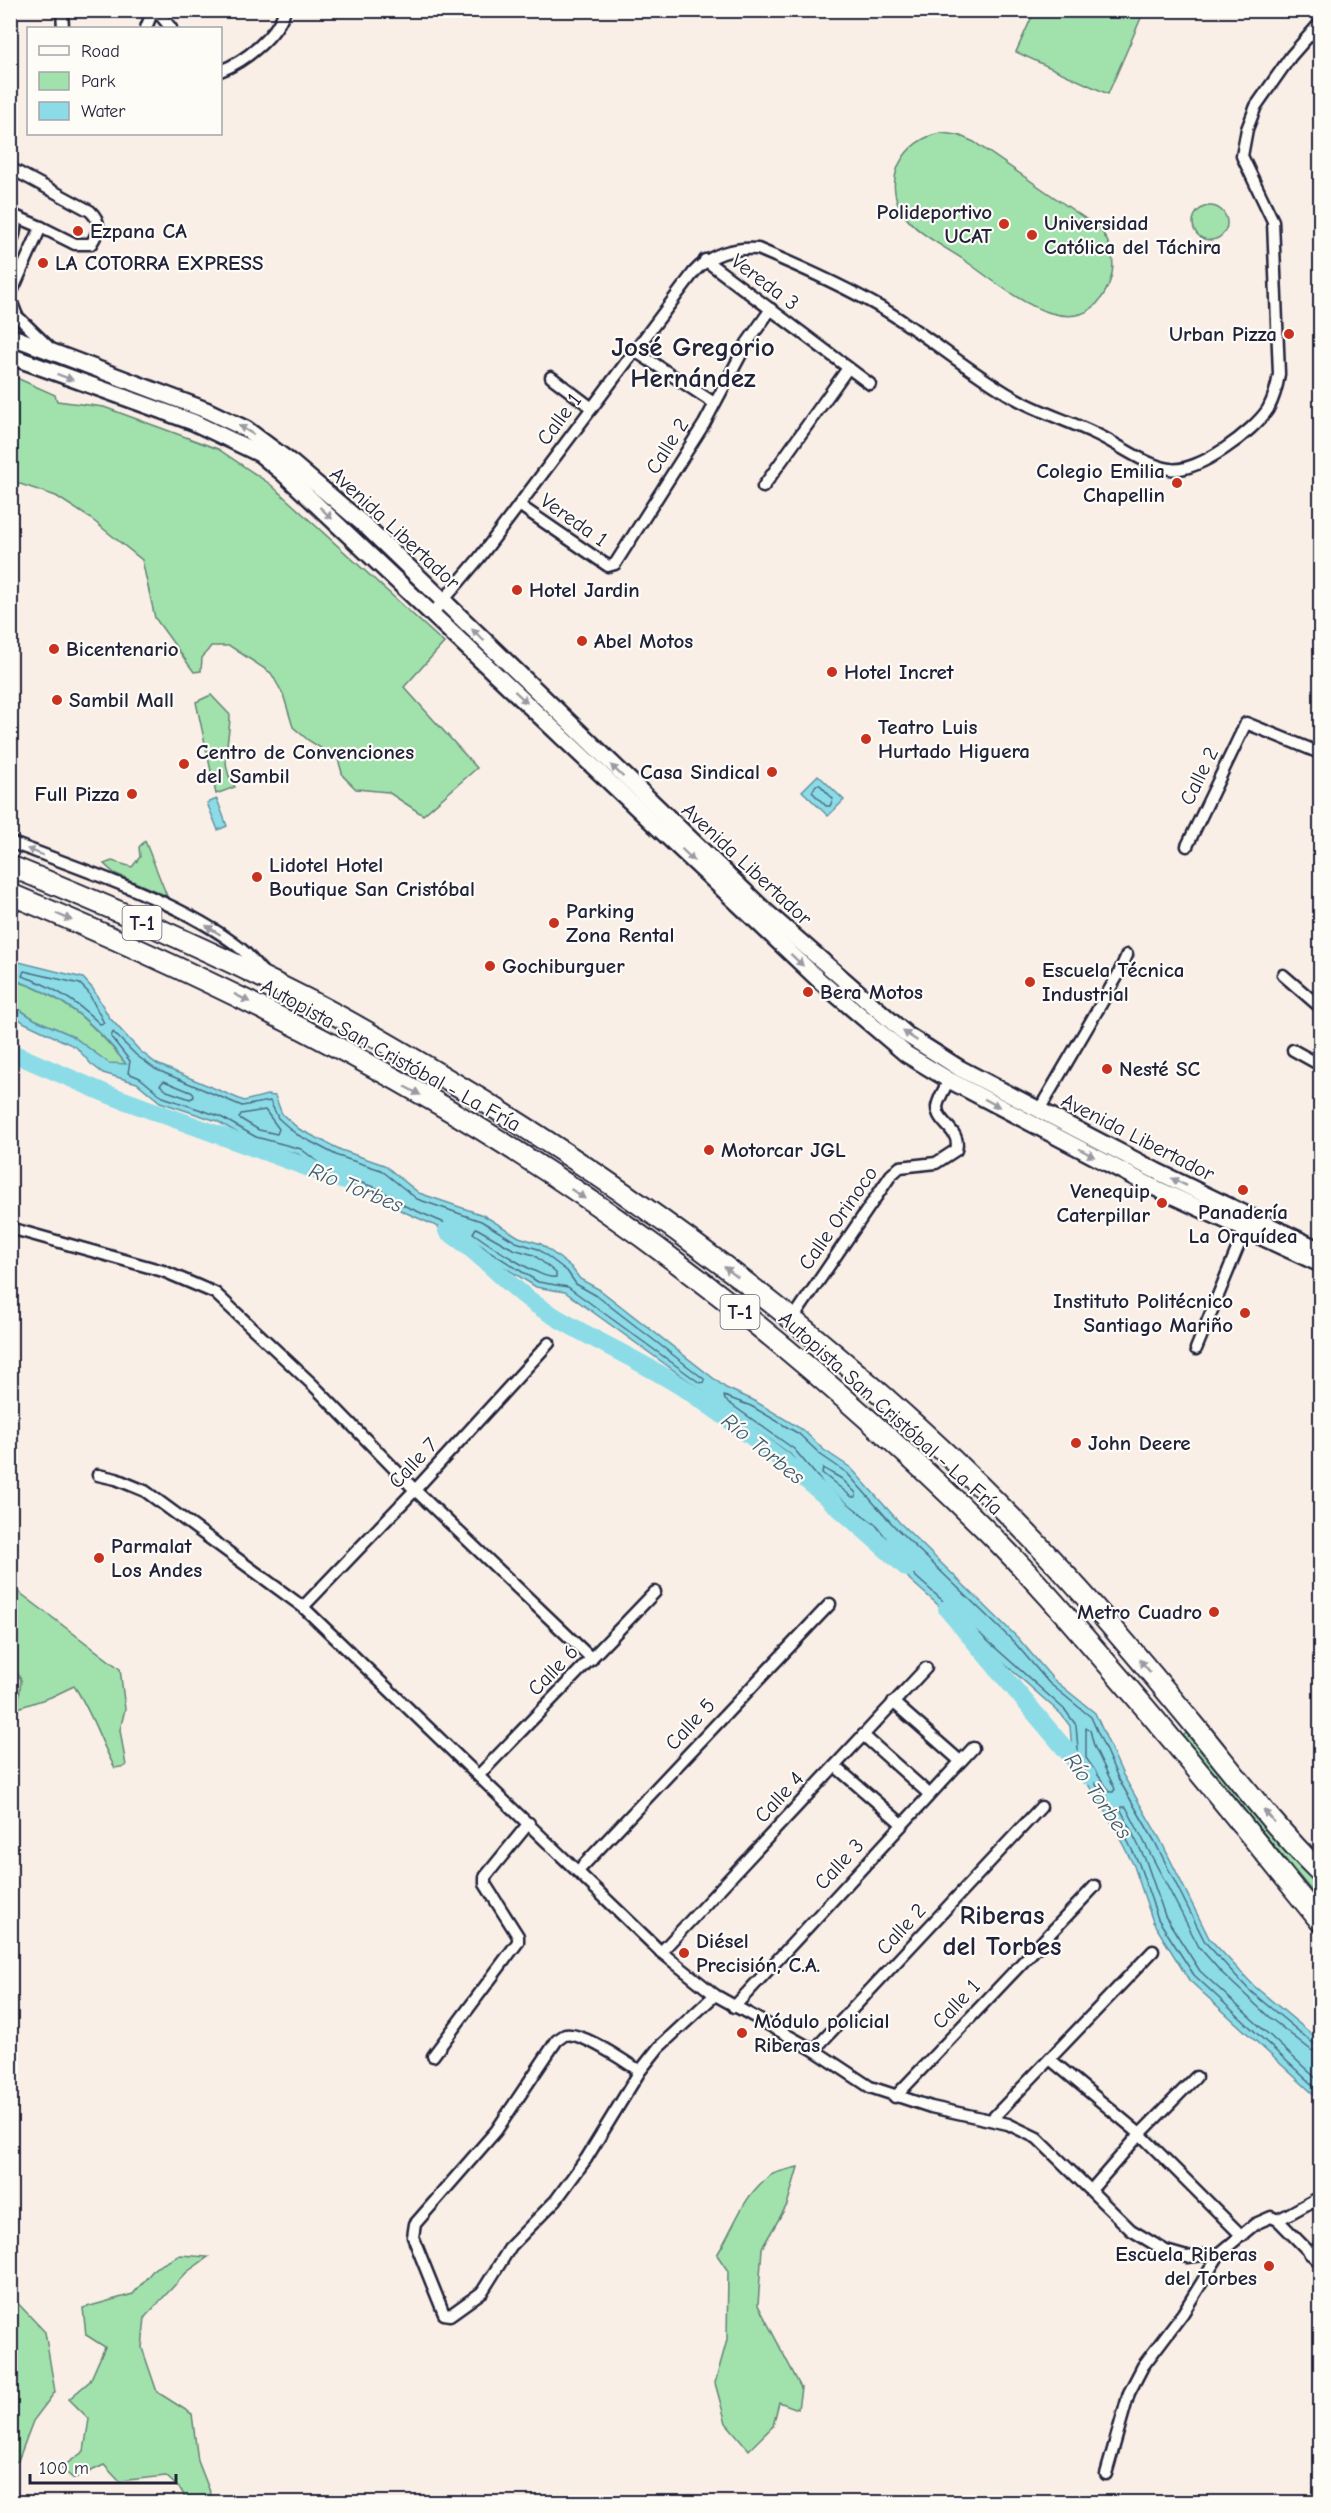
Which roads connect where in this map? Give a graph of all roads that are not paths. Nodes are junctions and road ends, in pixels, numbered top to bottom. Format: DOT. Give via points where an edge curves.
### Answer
graph roads {
  1 [pos="62,10"];
  2 [pos="154,10"];
  3 [pos="285,10"];
  4 [pos="1320,23"];
  5 [pos="63,27"];
  6 [pos="146,27"];
  7 [pos="170,27"];
  8 [pos="222,70"];
  9 [pos="10,168"];
  10 [pos="13,212"];
  11 [pos="41,227"];
  12 [pos="10,245"];
  13 [pos="705,260"];
  14 [pos="10,297"];
  15 [pos="771,309"];
  16 [pos="10,321"];
  17 [pos="27,327"];
  18 [pos="10,336"];
  19 [pos="635,351"];
  20 [pos="54,353"];
  21 [pos="10,356"];
  22 [pos="848,368"];
  23 [pos="551,377"];
  24 [pos="870,384"];
  25 [pos="714,404"];
  26 [pos="592,408"];
  27 [pos="764,487"];
  28 [pos="519,505"];
  29 [pos="608,566"];
  30 [pos="444,602"];
  31 [pos="432,614"];
  32 [pos="1320,753"];
  33 [pos="10,842"];
  34 [pos="1187,846"];
  35 [pos="10,866"];
  36 [pos="10,894"];
  37 [pos="1127,955"];
  38 [pos="1283,975"];
  39 [pos="272,983"];
  40 [pos="1320,1007"];
  41 [pos="1293,1050"];
  42 [pos="1320,1065"];
  43 [pos="948,1080"];
  44 [pos="1039,1110"];
  45 [pos="1247,1224"];
  46 [pos="10,1228"];
  47 [pos="1320,1250"];
  48 [pos="1320,1264"];
  49 [pos="792,1320"];
  50 [pos="549,1343"];
  51 [pos="1196,1349"];
  52 [pos="98,1475"];
  53 [pos="415,1490"];
  54 [pos="655,1592"];
  55 [pos="830,1604"];
  56 [pos="303,1607"];
  57 [pos="592,1659"];
  58 [pos="926,1668"];
  59 [pos="893,1702"];
  60 [pos="863,1735"];
  61 [pos="973,1748"];
  62 [pos="960,1761"];
  63 [pos="834,1766"];
  64 [pos="479,1775"];
  65 [pos="929,1794"];
  66 [pos="1041,1808"];
  67 [pos="529,1823"];
  68 [pos="902,1824"];
  69 [pos="578,1871"];
  70 [pos="1320,1872"];
  71 [pos="1095,1886"];
  72 [pos="1320,1921"];
  73 [pos="1153,1951"];
  74 [pos="661,1952"];
  75 [pos="715,1995"];
  76 [pos="734,2007"];
  77 [pos="814,2050"];
  78 [pos="433,2056"];
  79 [pos="1051,2060"];
  80 [pos="639,2071"];
  81 [pos="1196,2077"];
  82 [pos="895,2097"];
  83 [pos="992,2119"];
  84 [pos="1140,2133"];
  85 [pos="1092,2189"];
  86 [pos="1320,2197"];
  87 [pos="1278,2220"];
  88 [pos="1242,2236"];
  89 [pos="1320,2247"];
  90 [pos="1220,2253"];
  91 [pos="1310,2254"];
  92 [pos="1320,2263"];
  93 [pos="1106,2474"];
  1 -- 5 [label="street"];
  2 -- 6 [label="street"];
  2 -- 7 [label="street"];
  3 -- 8 [label="street" via="271,34 240,62"];
  4 -- 13 [label="street" via="1290,56 1256,106 1242,156 1273,220 1277,387 1267,410 1243,435 1189,466 1171,469 1148,461 1015,398 883,309 776,256 742,248"];
  9 -- 11 [label="street" via="90,211 99,229 91,244 82,246"];
  10 -- 11 [label="street"];
  10 -- 12 [label="street" via="14,237"];
  11 -- 14 [label="street"];
  13 -- 15 [label="street, Vereda 3"];
  13 -- 19 [label="street, Calle 1"];
  14 -- 17 [label="street" via="17,316"];
  15 -- 22 [label="street, Vereda 3"];
  15 -- 25 [label="street, Calle 2" via="747,343"];
  16 -- 17 [label="street"];
  17 -- 20 [label="street"];
  18 -- 20 [label="main road, Avenida Libertador"];
  19 -- 25 [label="street"];
  19 -- 26 [label="street, Calle 1"];
  30 -- 20 [label="main road, Avenida Libertador, one-way" via="369,529 246,429"];
  21 -- 31 [label="main road, Avenida Libertador, one-way" via="194,422 260,454"];
  22 -- 24 [label="street, Vereda 3"];
  22 -- 27 [label="street"];
  23 -- 26 [label="street"];
  25 -- 29 [label="street, Calle 2" via="618,561"];
  26 -- 28 [label="street, Calle 1"];
  28 -- 29 [label="street, Vereda 1"];
  28 -- 30 [label="street, Calle 1"];
  30 -- 31 [label="street, Calle 1"];
  44 -- 30 [label="main road, Avenida Libertador, one-way" via="959,1068 881,1014 659,812"];
  31 -- 43 [label="main road, Avenida Libertador, one-way" via="820,981 906,1054"];
  32 -- 34 [label="street, Calle 2" via="1246,723"];
  39 -- 33 [label="street, one-way" via="241,948 208,927 137,893"];
  35 -- 39 [label="highway, Autopista San Cristóbal - La Fría / T-1"];
  36 -- 72 [label="highway, Autopista San Cristóbal - La Fría / T-1, one-way" via="204,979 444,1107 661,1251 734,1306 917,1464 993,1537 1197,1766"];
  37 -- 44 [label="street"];
  38 -- 40 [label="street"];
  49 -- 39 [label="highway, Autopista San Cristóbal - La Fría / T-1, one-way" via="598,1173 391,1045"];
  41 -- 42 [label="street"];
  43 -- 45 [label="main road, Avenida Libertador, one-way" via="1149,1185"];
  43 -- 49 [label="street, Calle Orinoco" via="937,1106 957,1137 956,1150 936,1163 900,1167 891,1175"];
  45 -- 44 [label="main road, Avenida Libertador, one-way"];
  45 -- 47 [label="main road, Avenida Libertador"];
  45 -- 48 [label="main road, Avenida Libertador"];
  45 -- 51 [label="street"];
  46 -- 53 [label="street" via="163,1271 215,1293 313,1385"];
  70 -- 49 [label="highway, Autopista San Cristóbal - La Fría / T-1, one-way" via="1266,1814 1065,1573 930,1440"];
  50 -- 53 [label="street, Calle 7"];
  52 -- 56 [label="street" via="145,1491"];
  53 -- 56 [label="street, Calle 7"];
  53 -- 57 [label="street"];
  54 -- 57 [label="street, Calle 6"];
  55 -- 69 [label="street, Calle 5"];
  56 -- 64 [label="street"];
  57 -- 64 [label="street, Calle 6"];
  58 -- 59 [label="street, Calle 4"];
  59 -- 60 [label="street, Calle 4"];
  59 -- 62 [label="street"];
  60 -- 63 [label="street, Calle 4"];
  60 -- 65 [label="street"];
  61 -- 62 [label="street, Calle 3"];
  62 -- 65 [label="street, Calle 3"];
  63 -- 68 [label="street"];
  63 -- 74 [label="street, Calle 4"];
  64 -- 67 [label="street"];
  65 -- 68 [label="street, Calle 3"];
  66 -- 77 [label="street, Calle 2"];
  67 -- 69 [label="street"];
  67 -- 78 [label="street" via="485,1877 485,1884 518,1942"];
  68 -- 76 [label="street, Calle 3"];
  69 -- 74 [label="street"];
  71 -- 82 [label="street, Calle 1"];
  73 -- 79 [label="street"];
  74 -- 75 [label="street"];
  75 -- 76 [label="street"];
  75 -- 80 [label="street"];
  76 -- 77 [label="street"];
  77 -- 82 [label="street" via="870,2087"];
  79 -- 83 [label="street"];
  79 -- 84 [label="street"];
  80 -- 80 [label="street" via="598,2046 572,2036 557,2040 496,2131 415,2224 413,2237 444,2314 450,2315 482,2292 512,2246 556,2200 586,2159"];
  81 -- 84 [label="street"];
  82 -- 83 [label="street"];
  83 -- 85 [label="street" via="1037,2138"];
  84 -- 85 [label="street"];
  84 -- 88 [label="street"];
  85 -- 90 [label="street" via="1131,2230 1153,2245 1187,2257"];
  86 -- 87 [label="street"];
  87 -- 88 [label="street" via="1264,2218"];
  87 -- 91 [label="street"];
  88 -- 90 [label="street"];
  89 -- 91 [label="street"];
  90 -- 93 [label="street" via="1134,2384 1119,2422"];
  91 -- 92 [label="street"];
}
